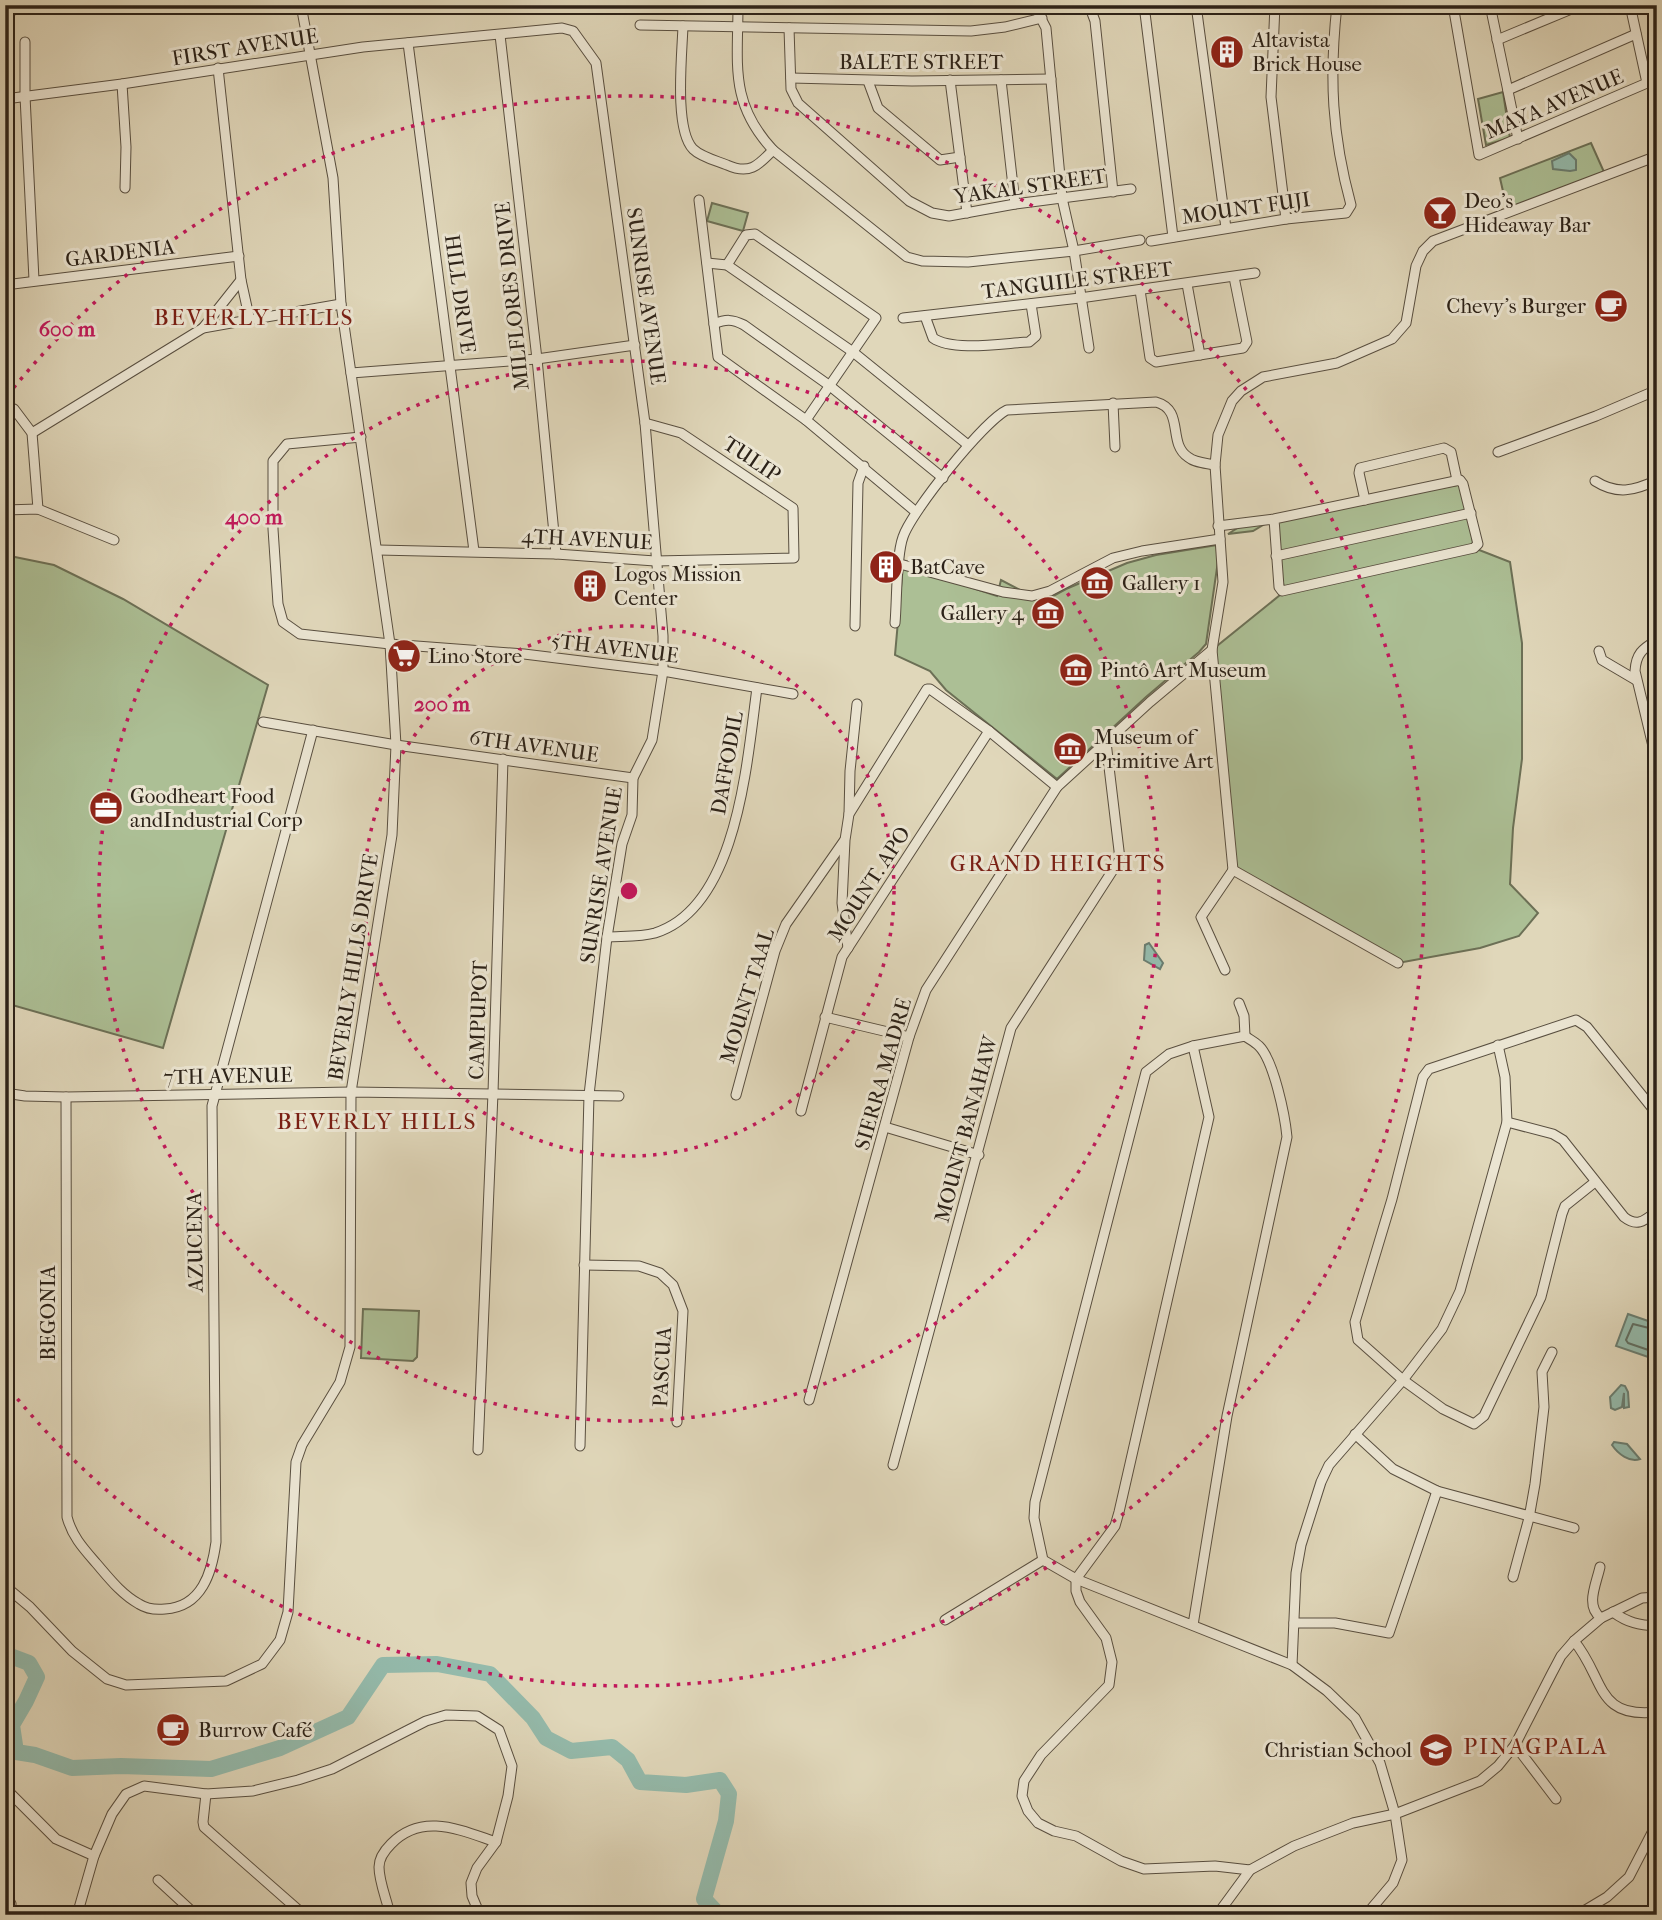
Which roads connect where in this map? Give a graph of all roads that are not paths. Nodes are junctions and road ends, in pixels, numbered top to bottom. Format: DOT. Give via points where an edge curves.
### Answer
graph roads {
  1 [pos="21,5"];
  2 [pos="301,5"];
  3 [pos="738,5"];
  4 [pos="1034,5"];
  5 [pos="1089,5"];
  6 [pos="1144,5"];
  7 [pos="1196,5"];
  8 [pos="1275,5"];
  9 [pos="1337,5"];
  10 [pos="1453,5"];
  11 [pos="1490,5"];
  12 [pos="1581,5"];
  13 [pos="1630,5"];
  14 [pos="6,9"];
  15 [pos="1042,18"];
  16 [pos="640,25"];
  17 [pos="683,26"];
  18 [pos="738,28"];
  19 [pos="789,28"];
  20 [pos="573,31"];
  21 [pos="1636,34"];
  22 [pos="500,35"];
  23 [pos="1497,40"];
  24 [pos="25,43"];
  25 [pos="408,43"];
  26 [pos="309,54"];
  27 [pos="218,68"];
  28 [pos="790,78"];
  29 [pos="1051,79"];
  30 [pos="950,80"];
  31 [pos="1001,80"];
  32 [pos="868,81"];
  33 [pos="122,84"];
  34 [pos="1508,90"];
  35 [pos="24,96"];
  36 [pos="5,99"];
  37 [pos="1518,139"];
  38 [pos="773,150"];
  39 [pos="1657,156"];
  40 [pos="960,158"];
  41 [pos="124,188"];
  42 [pos="1131,190"];
  43 [pos="1113,192"];
  44 [pos="1062,198"];
  45 [pos="698,200"];
  46 [pos="1015,204"];
  47 [pos="967,213"];
  48 [pos="1286,219"];
  49 [pos="1226,228"];
  50 [pos="1172,237"];
  51 [pos="1074,251"];
  52 [pos="239,256"];
  53 [pos="707,263"];
  54 [pos="727,265"];
  55 [pos="1255,273"];
  56 [pos="1234,277"];
  57 [pos="34,280"];
  58 [pos="241,280"];
  59 [pos="1188,284"];
  60 [pos="5,285"];
  61 [pos="1140,290"];
  62 [pos="1080,298"];
  63 [pos="341,304"];
  64 [pos="1031,304"];
  65 [pos="925,316"];
  66 [pos="903,318"];
  67 [pos="250,321"];
  68 [pos="714,324"];
  69 [pos="203,328"];
  70 [pos="635,345"];
  71 [pos="1089,348"];
  72 [pos="853,352"];
  73 [pos="1200,355"];
  74 [pos="537,359"];
  75 [pos="451,364"];
  76 [pos="351,373"];
  77 [pos="830,386"];
  78 [pos="1657,390"];
  79 [pos="1113,403"];
  80 [pos="5,405"];
  81 [pos="806,420"];
  82 [pos="645,423"];
  83 [pos="32,433"];
  84 [pos="361,437"];
  85 [pos="968,445"];
  86 [pos="1115,447"];
  87 [pos="1498,452"];
  88 [pos="1215,465"];
  89 [pos="864,467"];
  90 [pos="943,478"];
  91 [pos="1457,480"];
  92 [pos="1657,480"];
  93 [pos="1595,481"];
  94 [pos="1365,500"];
  95 [pos="38,509"];
  96 [pos="5,510"];
  97 [pos="916,512"];
  98 [pos="1471,513"];
  99 [pos="1274,519"];
  100 [pos="1218,526"];
  101 [pos="1220,539"];
  102 [pos="114,540"];
  103 [pos="378,550"];
  104 [pos="474,551"];
  105 [pos="556,554"];
  106 [pos="1276,556"];
  107 [pos="794,558"];
  108 [pos="655,561"];
  109 [pos="900,564"];
  110 [pos="895,623"];
  111 [pos="855,626"];
  112 [pos="1657,640"];
  113 [pos="390,644"];
  114 [pos="1212,650"];
  115 [pos="1599,651"];
  116 [pos="663,671"];
  117 [pos="1636,680"];
  118 [pos="757,688"];
  119 [pos="793,694"];
  120 [pos="857,704"];
  121 [pos="263,722"];
  122 [pos="313,730"];
  123 [pos="989,731"];
  124 [pos="1106,742"];
  125 [pos="396,745"];
  126 [pos="503,759"];
  127 [pos="1657,763"];
  128 [pos="633,778"];
  129 [pos="1057,787"];
  130 [pos="849,814"];
  131 [pos="845,840"];
  132 [pos="1233,870"];
  133 [pos="607,937"];
  134 [pos="848,948"];
  135 [pos="1398,963"];
  136 [pos="1225,970"];
  137 [pos="1239,1003"];
  138 [pos="825,1017"];
  139 [pos="1245,1036"];
  140 [pos="909,1037"];
  141 [pos="1498,1045"];
  142 [pos="1194,1046"];
  143 [pos="351,1092"];
  144 [pos="5,1093"];
  145 [pos="216,1093"];
  146 [pos="494,1093"];
  147 [pos="589,1095"];
  148 [pos="736,1095"];
  149 [pos="619,1096"];
  150 [pos="66,1097"];
  151 [pos="801,1111"];
  152 [pos="1657,1114"];
  153 [pos="1507,1122"];
  154 [pos="885,1127"];
  155 [pos="979,1155"];
  156 [pos="1595,1182"];
  157 [pos="1657,1211"];
  158 [pos="584,1265"];
  159 [pos="1552,1352"];
  160 [pos="1403,1380"];
  161 [pos="809,1400"];
  162 [pos="677,1422"];
  163 [pos="1355,1434"];
  164 [pos="580,1446"];
  165 [pos="478,1450"];
  166 [pos="892,1465"];
  167 [pos="1437,1491"];
  168 [pos="1529,1518"];
  169 [pos="70,1528"];
  170 [pos="1574,1528"];
  171 [pos="1043,1560"];
  172 [pos="1600,1567"];
  173 [pos="1513,1577"];
  174 [pos="1076,1579"];
  175 [pos="5,1586"];
  176 [pos="1657,1597"];
  177 [pos="1613,1612"];
  178 [pos="1601,1618"];
  179 [pos="945,1620"];
  180 [pos="1294,1623"];
  181 [pos="1193,1625"];
  182 [pos="1657,1626"];
  183 [pos="1574,1641"];
  184 [pos="1292,1665"];
  185 [pos="1657,1712"];
  186 [pos="1515,1745"];
  187 [pos="5,1788"];
  188 [pos="206,1794"];
  189 [pos="1556,1799"];
  190 [pos="1395,1814"];
  191 [pos="1657,1823"];
  192 [pos="496,1842"];
  193 [pos="94,1856"];
  194 [pos="1250,1870"];
  195 [pos="158,1880"];
  196 [pos="6,1894"];
  197 [pos="5,1912"];
  198 [pos="77,1915"];
  199 [pos="197,1915"];
  200 [pos="304,1915"];
  201 [pos="390,1915"];
  202 [pos="480,1915"];
  203 [pos="1217,1915"];
  204 [pos="1366,1915"];
  205 [pos="1577,1915"];
  1 -- 14 [label="main road"];
  2 -- 26 [label="street, BEVERLY HILLS DRIVE"];
  3 -- 18 [label="street, MOUNT FUJI"];
  4 -- 15 [label="street"];
  5 -- 43 [label="street" via="1095,22"];
  6 -- 50 [label="street"];
  7 -- 49 [label="street"];
  8 -- 48 [label="street" via="1271,97"];
  9 -- 48 [label="street, MOUNT FUJI" via="1333,114 1351,205 1346,213"];
  10 -- 37 [label="street, MAYA AVENUE" via="1479,155"];
  11 -- 23 [label="street"];
  12 -- 23 [label="street"];
  13 -- 21 [label="street, MAYA AVENUE"];
  15 -- 19 [label="street" via="971,31"];
  15 -- 29 [label="street"];
  16 -- 17 [label="street"];
  17 -- 18 [label="street"];
  17 -- 38 [label="street" via="681,120 694,149 736,169 750,170"];
  18 -- 19 [label="street"];
  18 -- 38 [label="street, MOUNT FUJI" via="738,85 756,132"];
  19 -- 28 [label="street, YAKAL STREET"];
  20 -- 22 [label="street, FIRST AVENUE"];
  20 -- 70 [label="street, SUNRISE AVENUE" via="596,63"];
  21 -- 34 [label="street"];
  21 -- 37 [label="street, MAYA AVENUE" via="1647,83"];
  22 -- 25 [label="street, FIRST AVENUE"];
  22 -- 74 [label="street, MILFLORES DRIVE"];
  23 -- 34 [label="street"];
  24 -- 35 [label="street"];
  25 -- 26 [label="street, FIRST AVENUE"];
  25 -- 75 [label="street, HILL DRIVE"];
  26 -- 27 [label="street, FIRST AVENUE"];
  26 -- 63 [label="street, BEVERLY HILLS DRIVE" via="333,178"];
  27 -- 33 [label="street, FIRST AVENUE"];
  27 -- 52 [label="street"];
  28 -- 32 [label="street, BALETE STREET"];
  28 -- 47 [label="street, YAKAL STREET" via="798,103 909,201 932,213"];
  29 -- 31 [label="street, BALETE STREET"];
  29 -- 44 [label="street"];
  30 -- 31 [label="street, BALETE STREET"];
  30 -- 32 [label="street, BALETE STREET"];
  30 -- 40 [label="street"];
  31 -- 46 [label="street"];
  32 -- 40 [label="street" via="878,108 940,160"];
  33 -- 35 [label="street, FIRST AVENUE"];
  33 -- 41 [label="street"];
  34 -- 37 [label="street"];
  35 -- 36 [label="street, FIRST AVENUE"];
  35 -- 57 [label="street"];
  38 -- 51 [label="street, MOUNT FUJI" via="906,257 968,262"];
  39 -- 88 [label="street" via="1433,241 1416,266 1406,323 1392,339 1337,363 1263,377 1241,391 1224,416"];
  40 -- 47 [label="street"];
  42 -- 43 [label="street, YAKAL STREET"];
  43 -- 44 [label="street, YAKAL STREET"];
  44 -- 46 [label="street, YAKAL STREET"];
  44 -- 51 [label="street"];
  45 -- 53 [label="street"];
  46 -- 47 [label="street, YAKAL STREET"];
  48 -- 49 [label="street, MOUNT FUJI"];
  49 -- 50 [label="street, MOUNT FUJI"];
  50 -- 51 [label="street, MOUNT FUJI"];
  51 -- 62 [label="street"];
  52 -- 57 [label="street, GARDENIA"];
  52 -- 58 [label="street"];
  53 -- 54 [label="street"];
  53 -- 68 [label="street"];
  54 -- 72 [label="street"];
  54 -- 72 [label="street" via="750,233 799,264 876,318"];
  55 -- 56 [label="street, TANGUILE STREET"];
  56 -- 59 [label="street, TANGUILE STREET"];
  56 -- 73 [label="street" via="1247,342 1243,348"];
  57 -- 60 [label="street, GARDENIA"];
  58 -- 67 [label="street"];
  58 -- 69 [label="street"];
  59 -- 61 [label="street, TANGUILE STREET"];
  59 -- 73 [label="street"];
  61 -- 62 [label="street, TANGUILE STREET"];
  61 -- 73 [label="street" via="1152,361"];
  62 -- 64 [label="street, TANGUILE STREET"];
  62 -- 71 [label="street"];
  63 -- 67 [label="street"];
  63 -- 76 [label="street, BEVERLY HILLS DRIVE"];
  64 -- 65 [label="street, TANGUILE STREET"];
  64 -- 65 [label="street" via="1036,336 1029,342 944,343 933,338"];
  65 -- 66 [label="street, TANGUILE STREET"];
  67 -- 69 [label="street"];
  68 -- 77 [label="street" via="725,319 744,325"];
  68 -- 81 [label="street" via="718,357"];
  69 -- 83 [label="street"];
  70 -- 74 [label="street"];
  70 -- 82 [label="street, SUNRISE AVENUE"];
  72 -- 77 [label="street"];
  72 -- 85 [label="street"];
  74 -- 75 [label="street"];
  74 -- 105 [label="street, MILFLORES DRIVE"];
  75 -- 76 [label="street"];
  75 -- 104 [label="street, HILL DRIVE"];
  76 -- 84 [label="street, BEVERLY HILLS DRIVE"];
  77 -- 81 [label="street"];
  77 -- 90 [label="street"];
  78 -- 87 [label="street"];
  79 -- 85 [label="street" via="1007,410 996,415"];
  79 -- 86 [label="street"];
  79 -- 88 [label="street" via="1162,403 1173,414 1181,450 1196,461"];
  80 -- 83 [label="street" via="15,409"];
  81 -- 89 [label="street"];
  82 -- 107 [label="street, TULIP" via="681,433 793,508"];
  82 -- 108 [label="street, SUNRISE AVENUE"];
  83 -- 95 [label="street"];
  84 -- 103 [label="street, BEVERLY HILLS DRIVE"];
  84 -- 113 [label="street, 5TH AVENUE" via="287,444 274,461 278,604 283,622 300,634"];
  85 -- 90 [label="street"];
  88 -- 100 [label="street"];
  89 -- 97 [label="street"];
  89 -- 111 [label="street" via="858,483"];
  90 -- 97 [label="street"];
  91 -- 94 [label="street"];
  91 -- 94 [label="street" via="1451,452 1444,448 1360,468"];
  91 -- 98 [label="street" via="1463,484"];
  92 -- 93 [label="street" via="1622,491"];
  94 -- 99 [label="street"];
  95 -- 96 [label="street"];
  95 -- 102 [label="street"];
  97 -- 109 [label="street" via="902,538"];
  98 -- 106 [label="street"];
  98 -- 106 [label="street" via="1478,542 1475,548 1285,591 1280,589"];
  99 -- 100 [label="street"];
  99 -- 106 [label="street"];
  100 -- 101 [label="street"];
  101 -- 109 [label="street" via="1113,558 1032,596"];
  101 -- 114 [label="street" via="1223,582"];
  103 -- 104 [label="street, 4TH AVENUE"];
  103 -- 113 [label="street, BEVERLY HILLS DRIVE"];
  104 -- 105 [label="street, 4TH AVENUE"];
  105 -- 108 [label="street, 4TH AVENUE"];
  107 -- 108 [label="street, 4TH AVENUE"];
  108 -- 116 [label="street, SUNRISE AVENUE"];
  109 -- 110 [label="street"];
  112 -- 117 [label="street" via="1642,648 1636,658"];
  113 -- 116 [label="street, 5TH AVENUE"];
  113 -- 125 [label="street, BEVERLY HILLS DRIVE"];
  114 -- 124 [label="street, SIERRA MADRE"];
  114 -- 132 [label="street"];
  115 -- 117 [label="street" via="1602,660"];
  116 -- 118 [label="street, 5TH AVENUE"];
  116 -- 128 [label="street, SUNRISE AVENUE" via="652,740"];
  117 -- 127 [label="street"];
  118 -- 119 [label="street, 5TH AVENUE"];
  118 -- 133 [label="street, DAFFODIL" via="741,806 702,900 655,933"];
  120 -- 130 [label="street"];
  121 -- 122 [label="street, 6TH AVENUE"];
  122 -- 125 [label="street, 6TH AVENUE"];
  122 -- 145 [label="street, AZUCENA"];
  123 -- 129 [label="street"];
  123 -- 130 [label="street" via="930,689 924,692"];
  123 -- 134 [label="street, MOUNT. APO"];
  124 -- 129 [label="street, SIERRA MADRE"];
  124 -- 155 [label="street, MOUNT BANAHAW" via="1120,859 1012,1028"];
  125 -- 126 [label="street, 6TH AVENUE"];
  125 -- 143 [label="street, BEVERLY HILLS DRIVE" via="392,835"];
  126 -- 128 [label="street, 6TH AVENUE"];
  126 -- 146 [label="street, CAMPUPOT"];
  128 -- 133 [label="street, SUNRISE AVENUE" via="632,815 622,844"];
  129 -- 140 [label="street, SIERRA MADRE" via="926,990"];
  130 -- 131 [label="street"];
  131 -- 134 [label="street" via="842,902"];
  131 -- 148 [label="street, MOUNT TAAL" via="786,924"];
  132 -- 135 [label="street"];
  132 -- 136 [label="street" via="1200,917"];
  133 -- 147 [label="street, SUNRISE AVENUE"];
  134 -- 138 [label="street, MOUNT. APO"];
  137 -- 139 [label="street"];
  138 -- 140 [label="street"];
  138 -- 151 [label="street, MOUNT. APO"];
  139 -- 142 [label="street"];
  139 -- 181 [label="street" via="1265,1057 1282,1103 1287,1137 1227,1416"];
  140 -- 154 [label="street, SIERRA MADRE"];
  141 -- 152 [label="street" via="1576,1020 1583,1022"];
  141 -- 153 [label="street"];
  141 -- 160 [label="street" via="1429,1069 1423,1077 1355,1322 1358,1340"];
  142 -- 171 [label="street" via="1169,1054 1146,1072 1035,1502"];
  142 -- 174 [label="street" via="1209,1117 1115,1526"];
  143 -- 145 [label="street, 7TH AVENUE"];
  143 -- 146 [label="street, 7TH AVENUE"];
  143 -- 175 [label="street, BEVERLY HILLS DRIVE" via="350,1347 340,1382 296,1462 288,1612 280,1640 262,1664 226,1681 126,1685 107,1679 72,1651"];
  144 -- 150 [label="street, 7TH AVENUE"];
  145 -- 150 [label="street, 7TH AVENUE"];
  145 -- 169 [label="street, AZUCENA" via="211,1122 216,1542 210,1573 198,1594 183,1605 161,1610 141,1606 117,1587"];
  146 -- 147 [label="street, 7TH AVENUE"];
  146 -- 165 [label="street, CAMPUPOT"];
  147 -- 149 [label="street, 7TH AVENUE"];
  147 -- 158 [label="street, SUNRISE AVENUE"];
  150 -- 169 [label="street, BEGONIA"];
  153 -- 156 [label="street" via="1563,1140"];
  153 -- 160 [label="street" via="1460,1291 1442,1329"];
  154 -- 155 [label="street"];
  154 -- 161 [label="street, SIERRA MADRE"];
  155 -- 166 [label="street, MOUNT BANAHAW"];
  156 -- 157 [label="street" via="1631,1223 1641,1223"];
  156 -- 160 [label="street" via="1565,1206 1541,1297 1484,1416 1474,1424 1456,1417"];
  158 -- 162 [label="street, PASCUA" via="639,1266 660,1273 673,1285 683,1311"];
  158 -- 164 [label="street, SUNRISE AVENUE"];
  159 -- 168 [label="street" via="1542,1372 1544,1407"];
  160 -- 163 [label="street"];
  163 -- 167 [label="street" via="1393,1468"];
  163 -- 180 [label="street" via="1321,1482 1301,1545"];
  167 -- 168 [label="street"];
  167 -- 180 [label="street" via="1389,1633 1335,1623"];
  168 -- 170 [label="street"];
  168 -- 173 [label="street"];
  171 -- 174 [label="street"];
  171 -- 179 [label="street"];
  172 -- 178 [label="street" via="1591,1606"];
  174 -- 181 [label="street"];
  174 -- 194 [label="street" via="1080,1602 1106,1638 1112,1662 1109,1685 1041,1755 1024,1780 1022,1796 1028,1811 1038,1823 1076,1836 1144,1870 1215,1866"];
  176 -- 177 [label="street" via="1642,1598"];
  177 -- 178 [label="street"];
  177 -- 182 [label="street" via="1636,1625"];
  178 -- 183 [label="street"];
  180 -- 184 [label="street"];
  181 -- 184 [label="street"];
  183 -- 185 [label="street" via="1615,1706 1628,1713"];
  183 -- 186 [label="street" via="1556,1664"];
  184 -- 190 [label="street" via="1355,1718 1380,1763"];
  186 -- 189 [label="street"];
  186 -- 190 [label="street" via="1480,1781"];
  187 -- 193 [label="street" via="56,1839"];
  188 -- 192 [label="street" via="253,1791 298,1780 332,1769 426,1721 446,1715 477,1716 499,1730 512,1766"];
  188 -- 193 [label="street" via="144,1786 126,1794"];
  188 -- 200 [label="street" via="204,1827"];
  190 -- 194 [label="street" via="1353,1822"];
  190 -- 204 [label="street" via="1402,1860 1393,1883"];
  191 -- 205 [label="street" via="1629,1877"];
  192 -- 201 [label="street" via="447,1825 421,1825 399,1835 384,1851 379,1867"];
  192 -- 202 [label="street" via="471,1882"];
  193 -- 198 [label="street"];
  194 -- 203 [label="street"];
  195 -- 199 [label="street"];
  196 -- 197 [label="street" via="11,1904"];
}
